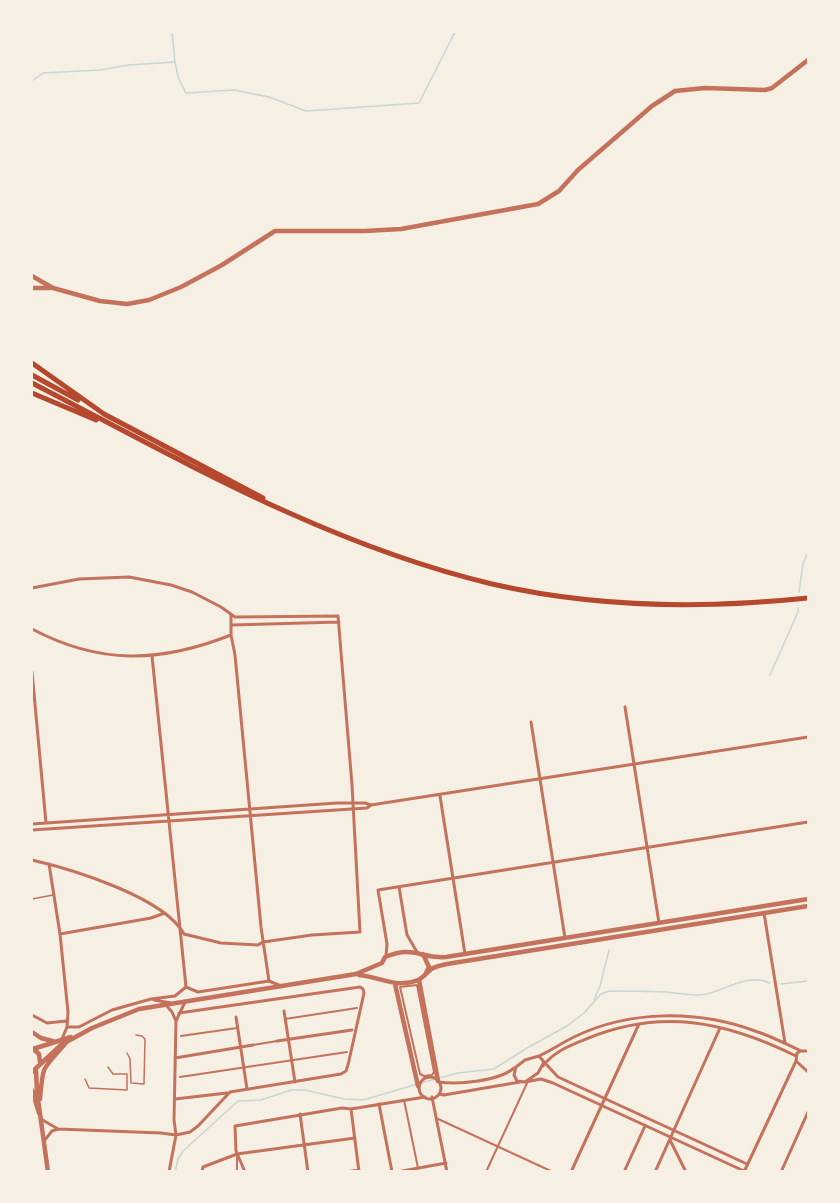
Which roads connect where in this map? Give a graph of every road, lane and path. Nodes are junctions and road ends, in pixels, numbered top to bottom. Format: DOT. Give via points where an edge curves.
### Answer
graph roads {
  1 [pos="808,60"];
  2 [pos="32,276"];
  3 [pos="32,288"];
  4 [pos="53,288"];
  5 [pos="32,363"];
  6 [pos="32,375"];
  7 [pos="32,383"];
  8 [pos="32,393"];
  9 [pos="96,408"];
  10 [pos="102,420"];
  11 [pos="267,504"];
  12 [pos="32,588"];
  13 [pos="805,598"];
  14 [pos="231,615"];
  15 [pos="339,622"];
  16 [pos="232,625"];
  17 [pos="32,629"];
  18 [pos="231,635"];
  19 [pos="152,656"];
  20 [pos="32,672"];
  21 [pos="626,707"];
  22 [pos="531,722"];
  23 [pos="808,737"];
  24 [pos="634,764"];
  25 [pos="540,780"];
  26 [pos="440,795"];
  27 [pos="353,803"];
  28 [pos="371,805"];
  29 [pos="353,808"];
  30 [pos="250,809"];
  31 [pos="169,814"];
  32 [pos="252,815"];
  33 [pos="169,821"];
  34 [pos="808,822"];
  35 [pos="46,823"];
  36 [pos="32,824"];
  37 [pos="32,830"];
  38 [pos="648,848"];
  39 [pos="32,860"];
  40 [pos="553,862"];
  41 [pos="49,864"];
  42 [pos="452,879"];
  43 [pos="399,887"];
  44 [pos="54,895"];
  45 [pos="32,899"];
  46 [pos="808,899"];
  47 [pos="808,906"];
  48 [pos="165,913"];
  49 [pos="764,913"];
  50 [pos="659,923"];
  51 [pos="179,925"];
  52 [pos="60,934"];
  53 [pos="565,938"];
  54 [pos="263,942"];
  55 [pos="420,953"];
  56 [pos="465,954"];
  57 [pos="385,957"];
  58 [pos="382,963"];
  59 [pos="356,974"];
  60 [pos="382,978"];
  61 [pos="422,978"];
  62 [pos="269,981"];
  63 [pos="395,984"];
  64 [pos="283,986"];
  65 [pos="186,987"];
  66 [pos="151,999"];
  67 [pos="185,1002"];
  68 [pos="176,1003"];
  69 [pos="283,1004"];
  70 [pos="166,1005"];
  71 [pos="357,1008"];
  72 [pos="235,1011"];
  73 [pos="284,1011"];
  74 [pos="179,1013"];
  75 [pos="32,1015"];
  76 [pos="236,1017"];
  77 [pos="285,1019"];
  78 [pos="66,1021"];
  79 [pos="176,1021"];
  80 [pos="639,1024"];
  81 [pos="67,1027"];
  82 [pos="237,1028"];
  83 [pos="720,1028"];
  84 [pos="352,1030"];
  85 [pos="32,1032"];
  86 [pos="136,1035"];
  87 [pos="181,1036"];
  88 [pos="289,1040"];
  89 [pos="64,1041"];
  90 [pos="277,1041"];
  91 [pos="56,1042"];
  92 [pos="785,1044"];
  93 [pos="253,1045"];
  94 [pos="32,1048"];
  95 [pos="240,1048"];
  96 [pos="801,1051"];
  97 [pos="808,1051"];
  98 [pos="347,1052"];
  99 [pos="127,1053"];
  100 [pos="539,1056"];
  101 [pos="175,1058"];
  102 [pos="796,1058"];
  103 [pos="292,1060"];
  104 [pos="40,1062"];
  105 [pos="544,1064"];
  106 [pos="108,1067"];
  107 [pos="516,1067"];
  108 [pos="243,1068"];
  109 [pos="34,1070"];
  110 [pos="808,1072"];
  111 [pos="422,1076"];
  112 [pos="180,1077"];
  113 [pos="85,1079"];
  114 [pos="439,1081"];
  115 [pos="295,1082"];
  116 [pos="520,1082"];
  117 [pos="527,1082"];
  118 [pos="418,1088"];
  119 [pos="247,1089"];
  120 [pos="32,1090"];
  121 [pos="231,1092"];
  122 [pos="440,1094"];
  123 [pos="425,1097"];
  124 [pos="432,1097"];
  125 [pos="175,1099"];
  126 [pos="605,1099"];
  127 [pos="404,1100"];
  128 [pos="32,1101"];
  129 [pos="38,1104"];
  130 [pos="380,1104"];
  131 [pos="602,1106"];
  132 [pos="351,1109"];
  133 [pos="808,1112"];
  134 [pos="300,1114"];
  135 [pos="436,1118"];
  136 [pos="41,1119"];
  137 [pos="645,1126"];
  138 [pos="58,1129"];
  139 [pos="674,1132"];
  140 [pos="176,1135"];
  141 [pos="355,1138"];
  142 [pos="670,1139"];
  143 [pos="44,1141"];
  144 [pos="498,1145"];
  145 [pos="303,1146"];
  146 [pos="237,1154"];
  147 [pos="446,1163"];
  148 [pos="747,1164"];
  149 [pos="421,1169"];
  150 [pos="359,1171"];
  151 [pos="744,1171"];
  152 [pos="48,1172"];
  153 [pos="169,1172"];
  154 [pos="202,1172"];
  155 [pos="237,1172"];
  156 [pos="245,1172"];
  157 [pos="308,1172"];
  158 [pos="346,1172"];
  159 [pos="392,1172"];
  160 [pos="397,1172"];
  161 [pos="447,1172"];
  162 [pos="486,1172"];
  163 [pos="553,1172"];
  164 [pos="571,1172"];
  165 [pos="624,1172"];
  166 [pos="655,1172"];
  167 [pos="686,1172"];
  168 [pos="781,1172"];
  1 -- 4 [label="street" via="765,90 675,91 578,170 560,191 538,204 401,229 275,231 222,265 149,300 121,304"];
  2 -- 4 [label="street"];
  3 -- 4 [label="street"];
  5 -- 9 [label="highway"];
  6 -- 9 [label="highway"];
  7 -- 10 [label="highway"];
  8 -- 10 [label="highway"];
  9 -- 11 [label="highway"];
  10 -- 11 [label="highway"];
  11 -- 13 [label="highway" via="391,555 530,591 639,604 708,605"];
  12 -- 14 [label="street" via="79,579 129,577 192,592"];
  14 -- 15 [label="street" via="338,616"];
  14 -- 16 [label="street"];
  15 -- 16 [label="street"];
  15 -- 27 [label="street"];
  16 -- 18 [label="street"];
  17 -- 19 [label="street" via="62,644 96,653"];
  18 -- 19 [label="street" via="191,650"];
  18 -- 30 [label="street"];
  19 -- 31 [label="street"];
  20 -- 35 [label="street"];
  21 -- 24 [label="street"];
  22 -- 25 [label="street"];
  23 -- 24 [label="street"];
  24 -- 25 [label="street"];
  24 -- 38 [label="street"];
  25 -- 26 [label="street"];
  25 -- 40 [label="street"];
  26 -- 28 [label="street"];
  26 -- 42 [label="street"];
  27 -- 28 [label="street"];
  27 -- 29 [label="street"];
  27 -- 30 [label="street"];
  28 -- 29 [label="street"];
  29 -- 32 [label="street"];
  29 -- 54 [label="street" via="360,932"];
  30 -- 31 [label="street"];
  30 -- 32 [label="street"];
  31 -- 33 [label="street"];
  31 -- 35 [label="street"];
  32 -- 33 [label="street"];
  32 -- 54 [label="street"];
  33 -- 37 [label="street"];
  33 -- 51 [label="street"];
  34 -- 38 [label="street"];
  35 -- 36 [label="street"];
  38 -- 40 [label="street"];
  38 -- 50 [label="street"];
  39 -- 41 [label="street"];
  40 -- 42 [label="street"];
  40 -- 53 [label="street"];
  41 -- 44 [label="street"];
  41 -- 48 [label="street" via="107,883"];
  42 -- 43 [label="street"];
  42 -- 56 [label="street"];
  43 -- 55 [label="street" via="407,934"];
  43 -- 57 [label="street" via="378,890 387,944"];
  44 -- 45 [label="lane"];
  44 -- 52 [label="street"];
  46 -- 50 [label="street"];
  47 -- 49 [label="street"];
  48 -- 51 [label="street"];
  48 -- 52 [label="street"];
  49 -- 61 [label="street" via="447,964"];
  49 -- 92 [label="street"];
  50 -- 53 [label="street"];
  51 -- 54 [label="street" via="183,934 221,943"];
  51 -- 65 [label="street"];
  52 -- 78 [label="street"];
  53 -- 56 [label="street"];
  54 -- 62 [label="street"];
  55 -- 56 [label="street" via="439,958"];
  55 -- 57 [label="street" via="409,951"];
  55 -- 61 [label="street" via="429,967"];
  57 -- 58 [label="street"];
  58 -- 59 [label="street"];
  58 -- 60 [label="street"];
  59 -- 60 [label="street"];
  59 -- 64 [label="street"];
  60 -- 63 [label="street"];
  61 -- 63 [label="street"];
  61 -- 114 [label="street"];
  62 -- 64 [label="street"];
  62 -- 65 [label="street" via="198,992"];
  63 -- 118 [label="street"];
  64 -- 67 [label="street"];
  65 -- 66 [label="street" via="175,996"];
  66 -- 68 [label="street"];
  66 -- 81 [label="street" via="112,1010 79,1027"];
  67 -- 68 [label="street"];
  67 -- 74 [label="street"];
  68 -- 70 [label="street"];
  69 -- 73 [label="street"];
  70 -- 79 [label="street"];
  70 -- 89 [label="street" via="119,1016"];
  71 -- 77 [label="street"];
  72 -- 76 [label="street"];
  73 -- 77 [label="street"];
  74 -- 79 [label="street"];
  74 -- 115 [label="street" via="363,989 346,1071"];
  75 -- 78 [label="street" via="47,1023"];
  76 -- 82 [label="street"];
  77 -- 88 [label="street"];
  78 -- 81 [label="street"];
  79 -- 101 [label="street"];
  80 -- 83 [label="street" via="675,1021"];
  80 -- 105 [label="street" via="577,1043"];
  80 -- 126 [label="street"];
  81 -- 89 [label="street"];
  82 -- 87 [label="street"];
  82 -- 95 [label="street"];
  83 -- 102 [label="street" via="743,1032"];
  83 -- 139 [label="street"];
  84 -- 88 [label="street"];
  85 -- 91 [label="street"];
  86 -- 99 [label="lane" via="145,1039 144,1084 131,1083"];
  88 -- 90 [label="street"];
  88 -- 103 [label="street"];
  89 -- 91 [label="street"];
  89 -- 104 [label="street"];
  89 -- 129 [label="street" via="42,1071"];
  90 -- 93 [label="street"];
  91 -- 94 [label="street"];
  92 -- 96 [label="street"];
  92 -- 100 [label="street" via="717,1020 661,1016 593,1030"];
  93 -- 95 [label="street"];
  94 -- 104 [label="street"];
  95 -- 101 [label="street"];
  95 -- 108 [label="street"];
  96 -- 97 [label="street"];
  96 -- 102 [label="street"];
  98 -- 103 [label="street"];
  100 -- 105 [label="street"];
  100 -- 107 [label="street"];
  101 -- 125 [label="street"];
  102 -- 110 [label="street"];
  102 -- 148 [label="street"];
  103 -- 108 [label="street"];
  103 -- 115 [label="street"];
  104 -- 109 [label="street"];
  105 -- 117 [label="street"];
  105 -- 126 [label="street" via="558,1077"];
  106 -- 113 [label="lane" via="113,1074 127,1074 127,1090 89,1089"];
  107 -- 114 [label="street" via="502,1077 451,1084"];
  107 -- 116 [label="street" via="515,1078"];
  108 -- 112 [label="street"];
  108 -- 119 [label="street"];
  109 -- 129 [label="street"];
  111 -- 111 [label="street" via="434,1072 417,985 400,987"];
  114 -- 118 [label="street" via="430,1077"];
  114 -- 122 [label="street"];
  115 -- 119 [label="street"];
  116 -- 117 [label="street"];
  116 -- 122 [label="street"];
  117 -- 131 [label="street" via="541,1079"];
  117 -- 144 [label="street"];
  118 -- 123 [label="street"];
  118 -- 127 [label="street" via="412,1098"];
  119 -- 121 [label="street"];
  120 -- 129 [label="street"];
  121 -- 125 [label="street"];
  121 -- 140 [label="street" via="198,1126"];
  122 -- 124 [label="street"];
  123 -- 124 [label="street"];
  123 -- 127 [label="street"];
  124 -- 135 [label="street"];
  125 -- 140 [label="street"];
  126 -- 131 [label="street"];
  126 -- 139 [label="street"];
  127 -- 130 [label="street"];
  127 -- 149 [label="street"];
  128 -- 129 [label="street"];
  129 -- 136 [label="street"];
  130 -- 132 [label="street"];
  130 -- 159 [label="street"];
  131 -- 137 [label="street"];
  131 -- 164 [label="street"];
  132 -- 134 [label="street"];
  132 -- 141 [label="street"];
  133 -- 168 [label="street"];
  134 -- 145 [label="street"];
  134 -- 146 [label="street" via="235,1126"];
  135 -- 144 [label="street"];
  135 -- 147 [label="street"];
  136 -- 138 [label="street"];
  136 -- 143 [label="street"];
  137 -- 142 [label="street"];
  137 -- 165 [label="street"];
  138 -- 140 [label="street"];
  138 -- 143 [label="street"];
  139 -- 142 [label="street"];
  139 -- 148 [label="street"];
  140 -- 153 [label="street"];
  141 -- 145 [label="street"];
  141 -- 150 [label="street"];
  142 -- 151 [label="street"];
  142 -- 166 [label="street"];
  142 -- 167 [label="street"];
  143 -- 152 [label="street"];
  144 -- 162 [label="street"];
  144 -- 163 [label="street"];
  145 -- 146 [label="street"];
  145 -- 157 [label="street"];
  146 -- 154 [label="street" via="203,1167"];
  146 -- 155 [label="street"];
  146 -- 156 [label="street"];
  147 -- 149 [label="street"];
  147 -- 161 [label="street"];
  148 -- 151 [label="street"];
  149 -- 160 [label="street"];
  150 -- 158 [label="street"];
}
